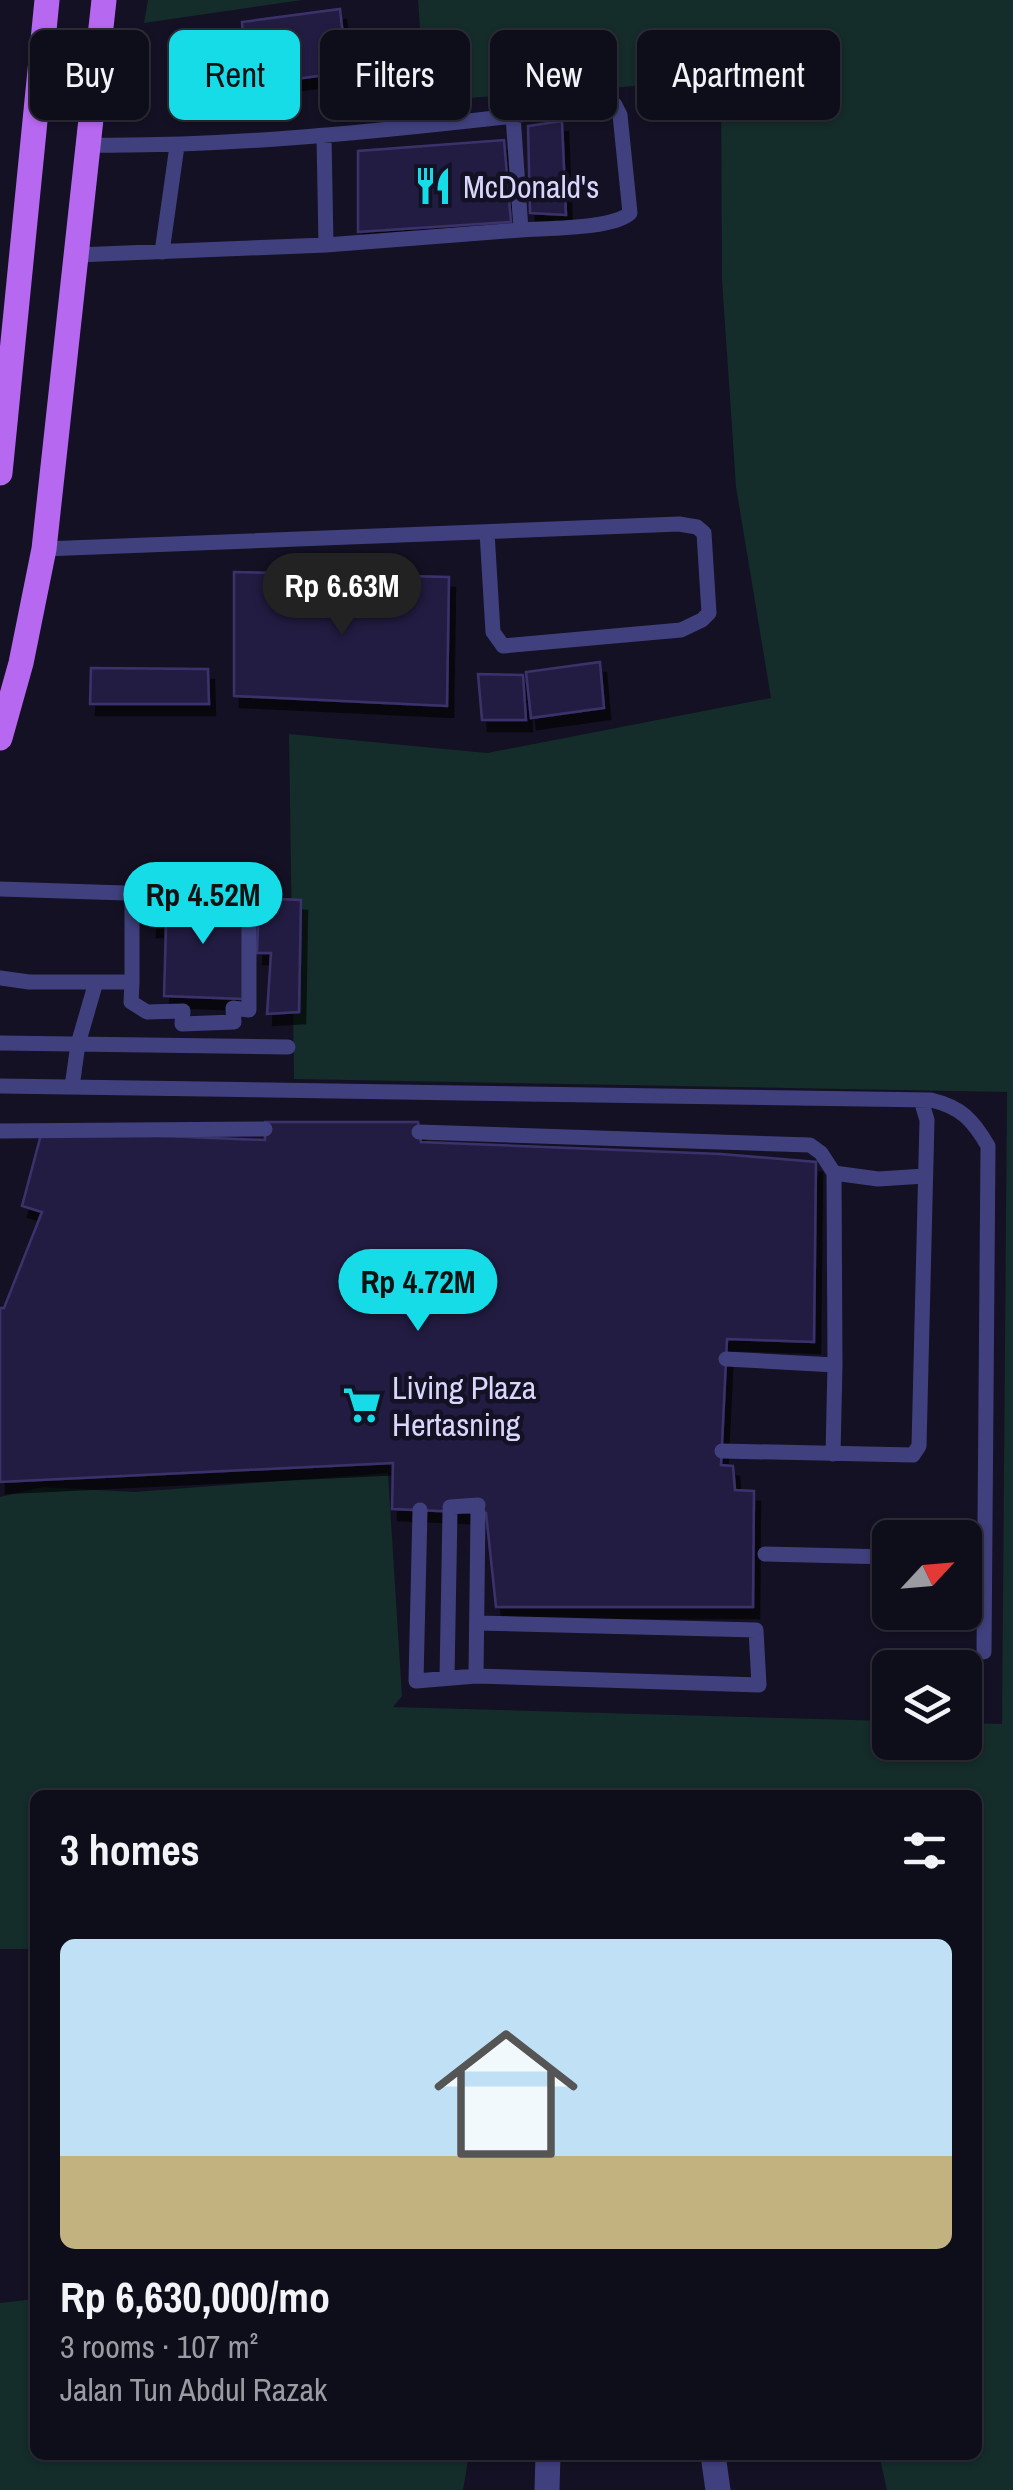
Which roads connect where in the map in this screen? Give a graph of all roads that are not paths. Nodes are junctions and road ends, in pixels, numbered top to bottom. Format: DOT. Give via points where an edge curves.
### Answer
graph roads {
  1 [pos="47,0"];
  2 [pos="104,0"];
  3 [pos="617,110"];
  4 [pos="490,118"];
  5 [pos="512,120"];
  6 [pos="324,136"];
  7 [pos="86,144"];
  8 [pos="177,146"];
  9 [pos="521,230"];
  10 [pos="326,246"];
  11 [pos="162,252"];
  12 [pos="76,256"];
  13 [pos="0,473"];
  14 [pos="486,532"];
  15 [pos="44,549"];
  16 [pos="0,738"];
  17 [pos="0,889"];
  18 [pos="132,894"];
  19 [pos="0,978"];
  20 [pos="96,982"];
  21 [pos="132,982"];
  22 [pos="0,1044"];
  23 [pos="78,1044"];
  24 [pos="288,1047"];
  25 [pos="0,1086"];
  26 [pos="72,1087"];
  27 [pos="921,1100"];
  28 [pos="265,1130"];
  29 [pos="0,1131"];
  30 [pos="419,1132"];
  31 [pos="834,1173"];
  32 [pos="925,1176"];
  33 [pos="726,1358"];
  34 [pos="835,1365"];
  35 [pos="722,1451"];
  36 [pos="833,1454"];
  37 [pos="420,1510"];
  38 [pos="765,1554"];
  39 [pos="872,1557"];
  40 [pos="984,1559"];
  41 [pos="477,1623"];
  42 [pos="984,1652"];
  43 [pos="476,1676"];
  44 [pos="447,1678"];
  45 [pos="548,2460"];
  46 [pos="714,2460"];
  47 [pos="547,2490"];
  48 [pos="718,2490"];
  1 -- 13 [label="main road"];
  2 -- 7 [label="main road"];
  3 -- 9 [label="lane" via="630,213 608,222"];
  4 -- 6 [label="lane"];
  5 -- 9 [label="lane"];
  6 -- 8 [label="lane"];
  6 -- 10 [label="lane"];
  7 -- 8 [label="lane"];
  7 -- 12 [label="main road"];
  8 -- 11 [label="lane"];
  9 -- 10 [label="lane"];
  10 -- 11 [label="lane"];
  11 -- 12 [label="lane"];
  12 -- 15 [label="main road"];
  14 -- 14 [label="lane" via="697,527 707,546 709,613 681,630 502,646 492,632"];
  14 -- 15 [label="lane"];
  15 -- 16 [label="main road"];
  17 -- 18 [label="lane"];
  18 -- 21 [label="lane"];
  18 -- 21 [label="lane" via="250,892 249,1010 233,1008 234,1022 182,1024 182,1011 147,1012 131,1002"];
  19 -- 20 [label="lane"];
  20 -- 21 [label="lane"];
  20 -- 23 [label="lane"];
  22 -- 23 [label="lane"];
  23 -- 24 [label="lane"];
  23 -- 26 [label="lane"];
  25 -- 26 [label="lane"];
  26 -- 27 [label="lane"];
  27 -- 32 [label="lane"];
  27 -- 40 [label="lane" via="954,1106 988,1146"];
  28 -- 29 [label="lane"];
  30 -- 31 [label="lane" via="810,1145"];
  31 -- 32 [label="lane"];
  31 -- 34 [label="lane"];
  32 -- 36 [label="lane" via="919,1446 913,1455"];
  33 -- 34 [label="lane"];
  34 -- 36 [label="lane"];
  35 -- 36 [label="lane"];
  37 -- 44 [label="lane" via="416,1681"];
  38 -- 39 [label="lane"];
  40 -- 42 [label="lane"];
  41 -- 43 [label="lane"];
  41 -- 43 [label="lane" via="756,1630 759,1685"];
  41 -- 44 [label="lane" via="478,1509 450,1509"];
  43 -- 44 [label="lane"];
  45 -- 47 [label="street"];
  46 -- 48 [label="street"];
}
